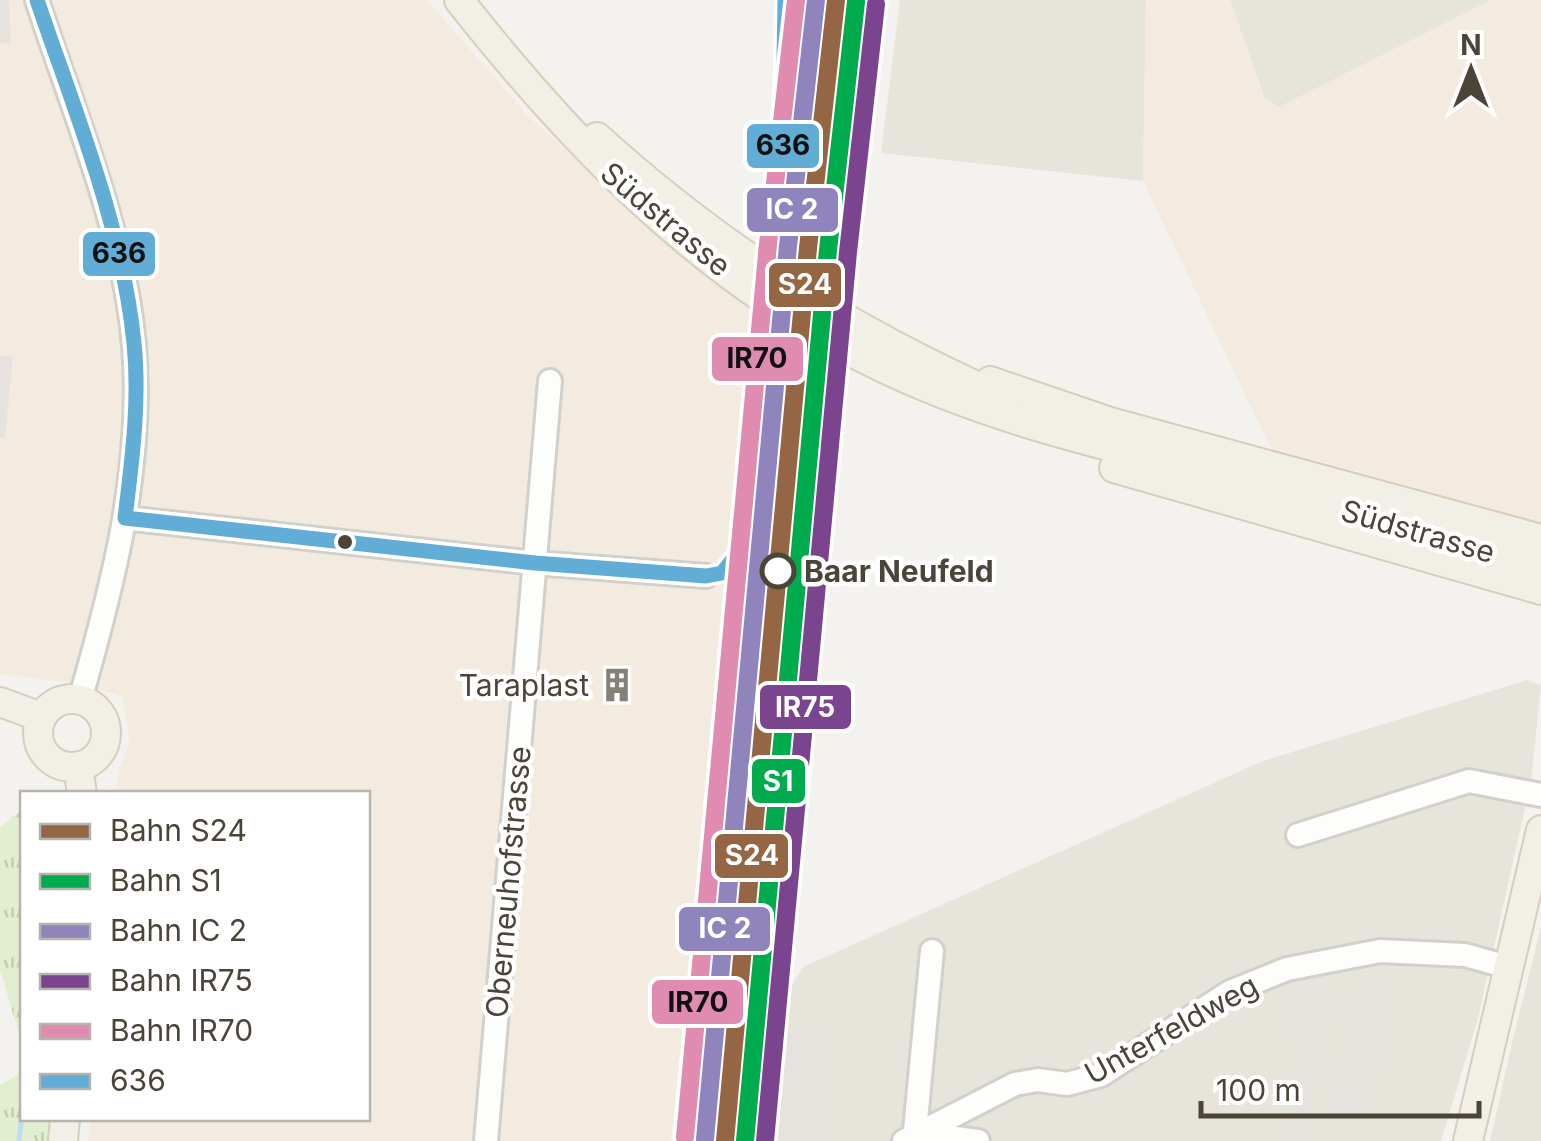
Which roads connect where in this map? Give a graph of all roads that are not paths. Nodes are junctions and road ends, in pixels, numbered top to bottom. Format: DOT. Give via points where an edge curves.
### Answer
graph roads {
  1 [pos="37,0"];
  2 [pos="466,8"];
  3 [pos="888,342"];
  4 [pos="897,374"];
  5 [pos="550,381"];
  6 [pos="1184,466"];
  7 [pos="125,518"];
  8 [pos="535,563"];
  9 [pos="1539,564"];
  10 [pos="706,576"];
  11 [pos="80,700"];
  12 [pos="0,702"];
  13 [pos="41,717"];
  14 [pos="80,780"];
  15 [pos="1541,795"];
  16 [pos="1541,830"];
  17 [pos="1298,836"];
  18 [pos="932,951"];
  19 [pos="1508,967"];
  20 [pos="911,1138"];
  21 [pos="486,1141"];
  22 [pos="978,1141"];
  23 [pos="1468,1141"];
  1 -- 7 [label="street" via="102,196 126,292 135,434"];
  2 -- 3 [label="main road, Südstrasse" via="608,147 728,247"];
  2 -- 4 [label="main road, Südstrasse" via="562,126 673,230 762,296"];
  3 -- 6 [label="main road, Südstrasse" via="1001,398"];
  3 -- 9 [label="main road"];
  4 -- 6 [label="main road, Südstrasse" via="1031,426"];
  4 -- 9 [label="main road" via="982,418 1116,468"];
  5 -- 8 [label="street, Oberneuhofstrasse"];
  6 -- 9 [label="main road, Südstrasse"];
  7 -- 8 [label="street"];
  7 -- 11 [label="street"];
  8 -- 10 [label="street"];
  8 -- 21 [label="street, Oberneuhofstrasse"];
  11 -- 13 [label="main road" via="57,702"];
  11 -- 14 [label="main road" via="99,712 106,734"];
  12 -- 13 [label="main road"];
  13 -- 14 [label="main road" via="38,738 48,758"];
  15 -- 17 [label="street" via="1469,782"];
  16 -- 19 [label="main road"];
  18 -- 20 [label="street"];
  19 -- 20 [label="street, Unterfeldweg" via="1465,955 1380,951 1287,969 1230,992 1100,1075 1067,1084 1016,1084"];
  19 -- 23 [label="main road"];
  20 -- 22 [label="street"];
}
